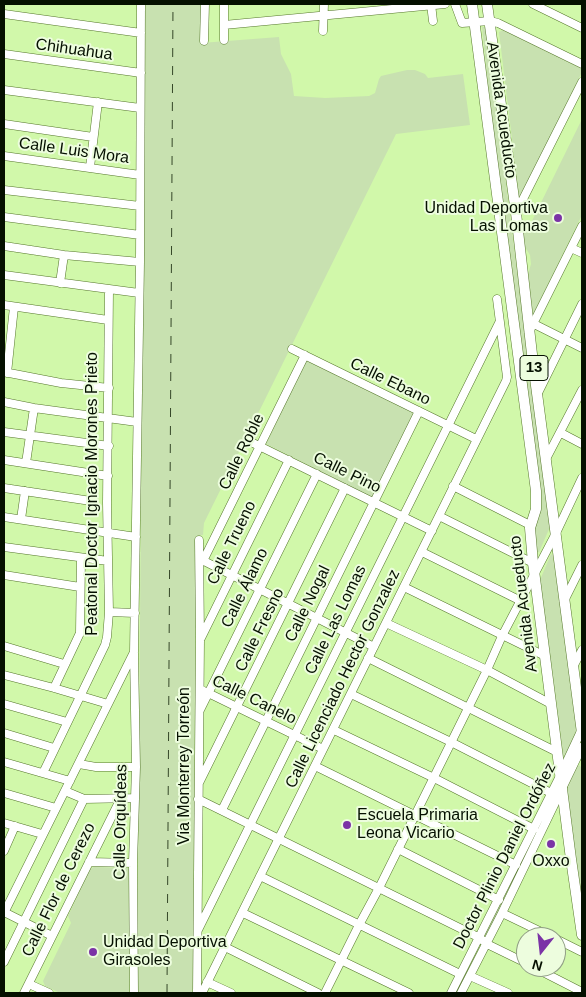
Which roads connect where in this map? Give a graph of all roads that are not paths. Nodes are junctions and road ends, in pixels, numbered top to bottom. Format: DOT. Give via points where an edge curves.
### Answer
graph roads {
  1 [pos="141,4"];
  2 [pos="205,4"];
  3 [pos="224,4"];
  4 [pos="324,4"];
  5 [pos="445,4"];
  6 [pos="455,4"];
  7 [pos="472,4"];
  8 [pos="487,4"];
  9 [pos="533,4"];
  10 [pos="431,5"];
  11 [pos="4,14"];
  12 [pos="324,15"];
  13 [pos="433,21"];
  14 [pos="490,22"];
  15 [pos="474,23"];
  16 [pos="224,25"];
  17 [pos="582,28"];
  18 [pos="323,31"];
  19 [pos="141,33"];
  20 [pos="224,40"];
  21 [pos="204,42"];
  22 [pos="4,54"];
  23 [pos="582,64"];
  24 [pos="140,73"];
  25 [pos="582,82"];
  26 [pos="4,90"];
  27 [pos="98,102"];
  28 [pos="140,108"];
  29 [pos="4,124"];
  30 [pos="93,137"];
  31 [pos="4,156"];
  32 [pos="90,167"];
  33 [pos="140,175"];
  34 [pos="4,190"];
  35 [pos="140,206"];
  36 [pos="516,213"];
  37 [pos="4,217"];
  38 [pos="582,226"];
  39 [pos="140,234"];
  40 [pos="4,246"];
  41 [pos="571,248"];
  42 [pos="582,253"];
  43 [pos="64,255"];
  44 [pos="140,262"];
  45 [pos="4,275"];
  46 [pos="60,283"];
  47 [pos="109,290"];
  48 [pos="139,293"];
  49 [pos="496,299"];
  50 [pos="582,304"];
  51 [pos="4,305"];
  52 [pos="14,307"];
  53 [pos="108,320"];
  54 [pos="500,322"];
  55 [pos="530,326"];
  56 [pos="564,340"];
  57 [pos="292,348"];
  58 [pos="582,348"];
  59 [pos="305,355"];
  60 [pos="6,373"];
  61 [pos="109,388"];
  62 [pos="582,390"];
  63 [pos="538,393"];
  64 [pos="4,402"];
  65 [pos="34,408"];
  66 [pos="419,411"];
  67 [pos="109,419"];
  68 [pos="137,422"];
  69 [pos="448,425"];
  70 [pos="4,432"];
  71 [pos="561,433"];
  72 [pos="30,436"];
  73 [pos="476,439"];
  74 [pos="249,440"];
  75 [pos="582,444"];
  76 [pos="109,446"];
  77 [pos="260,446"];
  78 [pos="546,459"];
  79 [pos="4,460"];
  80 [pos="289,460"];
  81 [pos="26,464"];
  82 [pos="316,474"];
  83 [pos="108,476"];
  84 [pos="582,478"];
  85 [pos="454,486"];
  86 [pos="4,488"];
  87 [pos="345,488"];
  88 [pos="26,491"];
  89 [pos="90,501"];
  90 [pos="374,502"];
  91 [pos="402,516"];
  92 [pos="439,516"];
  93 [pos="4,517"];
  94 [pos="21,519"];
  95 [pos="530,525"];
  96 [pos="432,531"];
  97 [pos="556,533"];
  98 [pos="108,534"];
  99 [pos="136,537"];
  100 [pos="199,540"];
  101 [pos="4,547"];
  102 [pos="422,552"];
  103 [pos="81,558"];
  104 [pos="201,560"];
  105 [pos="108,561"];
  106 [pos="582,565"];
  107 [pos="534,568"];
  108 [pos="4,575"];
  109 [pos="231,575"];
  110 [pos="404,586"];
  111 [pos="80,587"];
  112 [pos="260,589"];
  113 [pos="521,601"];
  114 [pos="564,601"];
  115 [pos="289,604"];
  116 [pos="109,612"];
  117 [pos="135,613"];
  118 [pos="317,618"];
  119 [pos="386,623"];
  120 [pos="345,632"];
  121 [pos="502,636"];
  122 [pos="200,639"];
  123 [pos="4,646"];
  124 [pos="374,647"];
  125 [pos="582,650"];
  126 [pos="134,652"];
  127 [pos="545,656"];
  128 [pos="368,658"];
  129 [pos="64,664"];
  130 [pos="573,667"];
  131 [pos="487,670"];
  132 [pos="4,675"];
  133 [pos="54,688"];
  134 [pos="199,688"];
  135 [pos="208,693"];
  136 [pos="351,694"];
  137 [pos="81,695"];
  138 [pos="4,704"];
  139 [pos="108,704"];
  140 [pos="551,704"];
  141 [pos="237,707"];
  142 [pos="468,707"];
  143 [pos="198,714"];
  144 [pos="266,721"];
  145 [pos="66,722"];
  146 [pos="334,730"];
  147 [pos="582,731"];
  148 [pos="4,733"];
  149 [pos="294,734"];
  150 [pos="451,742"];
  151 [pos="582,747"];
  152 [pos="54,748"];
  153 [pos="323,749"];
  154 [pos="557,752"];
  155 [pos="4,762"];
  156 [pos="79,764"];
  157 [pos="315,766"];
  158 [pos="136,767"];
  159 [pos="43,773"];
  160 [pos="560,776"];
  161 [pos="434,778"];
  162 [pos="70,781"];
  163 [pos="198,784"];
  164 [pos="562,790"];
  165 [pos="65,791"];
  166 [pos="4,793"];
  167 [pos="551,794"];
  168 [pos="134,798"];
  169 [pos="198,798"];
  170 [pos="84,799"];
  171 [pos="120,800"];
  172 [pos="56,808"];
  173 [pos="222,810"];
  174 [pos="416,814"];
  175 [pos="4,823"];
  176 [pos="250,824"];
  177 [pos="15,826"];
  178 [pos="534,829"];
  179 [pos="42,834"];
  180 [pos="279,838"];
  181 [pos="398,850"];
  182 [pos="4,851"];
  183 [pos="89,862"];
  184 [pos="133,863"];
  185 [pos="516,865"];
  186 [pos="260,876"];
  187 [pos="379,888"];
  188 [pos="499,900"];
  189 [pos="4,912"];
  190 [pos="242,913"];
  191 [pos="502,913"];
  192 [pos="24,921"];
  193 [pos="359,925"];
  194 [pos="531,927"];
  195 [pos="198,930"];
  196 [pos="582,934"];
  197 [pos="52,936"];
  198 [pos="480,938"];
  199 [pos="486,944"];
  200 [pos="566,944"];
  201 [pos="225,947"];
  202 [pos="582,952"];
  203 [pos="516,959"];
  204 [pos="341,961"];
  205 [pos="4,962"];
  206 [pos="460,974"];
  207 [pos="470,976"];
  208 [pos="553,977"];
  209 [pos="208,982"];
  210 [pos="28,984"];
  211 [pos="582,992"];
  212 [pos="24,993"];
  213 [pos="49,993"];
  214 [pos="134,993"];
  215 [pos="197,993"];
  216 [pos="202,993"];
  217 [pos="231,993"];
  218 [pos="318,993"];
  219 [pos="325,993"];
  220 [pos="409,993"];
  221 [pos="451,993"];
  222 [pos="461,993"];
  223 [pos="508,993"];
  1 -- 19 [label="street, Calle Orquídeas"];
  2 -- 21 [label="street"];
  3 -- 16 [label="street"];
  4 -- 12 [label="street"];
  5 -- 10 [label="street"];
  6 -- 15 [label="street" via="462,23"];
  7 -- 15 [label="main road, Avenida Acueducto / 13"];
  8 -- 14 [label="main road, Avenida Acueducto / 13"];
  9 -- 17 [label="street"];
  10 -- 12 [label="street"];
  10 -- 13 [label="street"];
  11 -- 19 [label="street"];
  12 -- 16 [label="street"];
  12 -- 18 [label="street"];
  14 -- 15 [label="street"];
  14 -- 23 [label="street"];
  14 -- 36 [label="main road, Avenida Acueducto / 13"];
  15 -- 95 [label="main road, Avenida Acueducto / 13" via="536,491 536,509"];
  16 -- 20 [label="street"];
  19 -- 24 [label="street, Calle Orquídeas"];
  22 -- 24 [label="street, Chihuahua"];
  24 -- 28 [label="street, Calle Orquídeas"];
  25 -- 36 [label="street"];
  26 -- 27 [label="street"];
  27 -- 28 [label="street"];
  27 -- 30 [label="street"];
  28 -- 33 [label="street, Calle Orquídeas"];
  29 -- 30 [label="street"];
  30 -- 32 [label="street"];
  31 -- 32 [label="street, Calle Luis Mora"];
  32 -- 33 [label="street, Calle Luis Mora"];
  33 -- 35 [label="street, Calle Orquídeas"];
  34 -- 35 [label="street"];
  35 -- 39 [label="street, Calle Orquídeas"];
  36 -- 55 [label="main road, Avenida Acueducto / 13"];
  37 -- 39 [label="street"];
  38 -- 41 [label="street"];
  39 -- 44 [label="street, Calle Orquídeas"];
  40 -- 43 [label="street"];
  41 -- 42 [label="street"];
  41 -- 55 [label="street"];
  43 -- 44 [label="street"];
  43 -- 46 [label="street"];
  44 -- 48 [label="street, Calle Orquídeas"];
  45 -- 46 [label="street"];
  46 -- 47 [label="street"];
  47 -- 48 [label="street"];
  47 -- 53 [label="street, Peatonal Doctor Ignacio Morones Prieto"];
  48 -- 68 [label="street, Calle Orquídeas"];
  49 -- 54 [label="street"];
  50 -- 56 [label="street"];
  51 -- 52 [label="street"];
  52 -- 53 [label="street"];
  52 -- 60 [label="street"];
  53 -- 61 [label="street, Peatonal Doctor Ignacio Morones Prieto"];
  54 -- 69 [label="street, Calle Las Lomas"];
  54 -- 73 [label="street, Calle Licenciado Hector Gonzalez" via="507,377"];
  55 -- 56 [label="street"];
  55 -- 63 [label="main road, Avenida Acueducto / 13"];
  56 -- 58 [label="street"];
  56 -- 63 [label="street"];
  57 -- 59 [label="street, Calle Ebano"];
  59 -- 66 [label="street, Calle Ebano"];
  59 -- 77 [label="street, Calle Roble"];
  60 -- 61 [label="street"];
  61 -- 67 [label="street, Peatonal Doctor Ignacio Morones Prieto"];
  62 -- 71 [label="street"];
  63 -- 78 [label="main road, Avenida Acueducto / 13"];
  64 -- 65 [label="street"];
  65 -- 67 [label="street"];
  65 -- 72 [label="street"];
  66 -- 69 [label="street, Calle Ebano"];
  66 -- 90 [label="street, Calle Nogal"];
  67 -- 68 [label="street"];
  67 -- 76 [label="street, Peatonal Doctor Ignacio Morones Prieto"];
  68 -- 99 [label="street, Calle Orquídeas"];
  69 -- 73 [label="street, Calle Ebano"];
  69 -- 91 [label="street, Calle Las Lomas"];
  70 -- 72 [label="street"];
  71 -- 75 [label="street"];
  71 -- 78 [label="street"];
  72 -- 76 [label="street"];
  72 -- 81 [label="street"];
  73 -- 85 [label="street, Calle Licenciado Hector Gonzalez"];
  74 -- 77 [label="street, Calle Pino"];
  76 -- 83 [label="street, Peatonal Doctor Ignacio Morones Prieto"];
  77 -- 80 [label="street, Calle Pino"];
  77 -- 104 [label="street, Calle Roble"];
  78 -- 97 [label="main road, Avenida Acueducto / 13"];
  79 -- 81 [label="street"];
  80 -- 82 [label="street, Calle Pino"];
  80 -- 109 [label="street, Calle Trueno"];
  81 -- 83 [label="street"];
  82 -- 87 [label="street, Calle Pino"];
  82 -- 112 [label="street, Calle Álamo"];
  83 -- 98 [label="street, Peatonal Doctor Ignacio Morones Prieto"];
  84 -- 97 [label="street"];
  85 -- 92 [label="street, Calle Licenciado Hector Gonzalez"];
  85 -- 95 [label="street"];
  86 -- 88 [label="street"];
  87 -- 90 [label="street, Calle Pino"];
  87 -- 115 [label="street, Calle Fresno"];
  88 -- 89 [label="street"];
  88 -- 94 [label="street"];
  90 -- 91 [label="street, Calle Pino"];
  90 -- 118 [label="street, Calle Nogal"];
  91 -- 96 [label="street, Calle Pino"];
  91 -- 120 [label="street, Calle Las Lomas"];
  92 -- 96 [label="street, Calle Licenciado Hector Gonzalez"];
  92 -- 107 [label="street"];
  93 -- 94 [label="street"];
  94 -- 98 [label="street"];
  95 -- 107 [label="main road, Avenida Acueducto / 13"];
  96 -- 102 [label="street, Calle Licenciado Hector Gonzalez"];
  97 -- 107 [label="street"];
  97 -- 114 [label="main road, Avenida Acueducto / 13"];
  98 -- 99 [label="street"];
  98 -- 105 [label="street, Peatonal Doctor Ignacio Morones Prieto"];
  99 -- 117 [label="street, Calle Orquídeas"];
  100 -- 104 [label="street, Via Monterrey Torreón"];
  101 -- 103 [label="street"];
  102 -- 110 [label="street, Calle Licenciado Hector Gonzalez"];
  102 -- 113 [label="street"];
  103 -- 105 [label="street"];
  103 -- 111 [label="street"];
  104 -- 109 [label="street"];
  104 -- 122 [label="street, Via Monterrey Torreón"];
  105 -- 116 [label="street, Peatonal Doctor Ignacio Morones Prieto"];
  106 -- 114 [label="street"];
  107 -- 113 [label="street"];
  107 -- 127 [label="main road, Avenida Acueducto / 13"];
  108 -- 111 [label="street"];
  109 -- 112 [label="street"];
  109 -- 122 [label="street, Calle Trueno"];
  110 -- 119 [label="street, Calle Licenciado Hector Gonzalez"];
  110 -- 121 [label="street"];
  111 -- 129 [label="street" via="80,633"];
  112 -- 115 [label="street"];
  112 -- 135 [label="street, Calle Álamo"];
  113 -- 121 [label="street"];
  114 -- 130 [label="main road, Avenida Acueducto / 13"];
  115 -- 118 [label="street"];
  115 -- 141 [label="street, Calle Fresno"];
  116 -- 117 [label="street"];
  116 -- 137 [label="street, Peatonal Doctor Ignacio Morones Prieto" via="105,645"];
  117 -- 126 [label="street, Calle Orquídeas"];
  118 -- 120 [label="street"];
  118 -- 144 [label="street, Calle Nogal"];
  119 -- 124 [label="street, Calle Licenciado Hector Gonzalez"];
  119 -- 131 [label="street"];
  120 -- 124 [label="street"];
  120 -- 149 [label="street, Calle Las Lomas"];
  121 -- 127 [label="street"];
  121 -- 131 [label="street"];
  122 -- 134 [label="street, Via Monterrey Torreón"];
  123 -- 129 [label="street"];
  124 -- 128 [label="street, Calle Licenciado Hector Gonzalez"];
  125 -- 130 [label="street"];
  126 -- 139 [label="street"];
  126 -- 158 [label="street, Calle Orquídeas"];
  127 -- 140 [label="main road, Avenida Acueducto / 13"];
  128 -- 136 [label="street, Calle Licenciado Hector Gonzalez"];
  128 -- 142 [label="street"];
  129 -- 133 [label="street"];
  130 -- 147 [label="main road, Avenida Acueducto / 13"];
  131 -- 140 [label="street"];
  131 -- 142 [label="street"];
  132 -- 133 [label="street"];
  133 -- 137 [label="street"];
  134 -- 135 [label="street, Calle Canelo"];
  134 -- 143 [label="street, Via Monterrey Torreón"];
  135 -- 141 [label="street, Calle Canelo"];
  135 -- 143 [label="street, Calle Álamo"];
  136 -- 146 [label="street, Calle Licenciado Hector Gonzalez"];
  136 -- 150 [label="street"];
  137 -- 139 [label="street"];
  137 -- 145 [label="street, Peatonal Doctor Ignacio Morones Prieto"];
  138 -- 145 [label="street"];
  139 -- 156 [label="street"];
  140 -- 154 [label="main road, Avenida Acueducto / 13"];
  141 -- 144 [label="street, Calle Canelo"];
  141 -- 163 [label="street, Calle Fresno"];
  142 -- 150 [label="street"];
  142 -- 154 [label="street"];
  143 -- 163 [label="street, Via Monterrey Torreón"];
  144 -- 149 [label="street, Calle Canelo"];
  144 -- 173 [label="street, Calle Nogal"];
  145 -- 152 [label="street, Peatonal Doctor Ignacio Morones Prieto"];
  146 -- 153 [label="street, Calle Licenciado Hector Gonzalez"];
  146 -- 161 [label="street"];
  147 -- 160 [label="street, Doctor Plinio Daniel Ordóñez"];
  148 -- 152 [label="street"];
  149 -- 153 [label="street, Calle Canelo"];
  149 -- 176 [label="street, Calle Las Lomas"];
  150 -- 161 [label="street"];
  150 -- 167 [label="street"];
  151 -- 164 [label="street, Doctor Plinio Daniel Ordóñez"];
  152 -- 159 [label="street, Peatonal Doctor Ignacio Morones Prieto"];
  153 -- 157 [label="street, Calle Licenciado Hector Gonzalez"];
  154 -- 160 [label="main road, Avenida Acueducto / 13"];
  155 -- 159 [label="street"];
  156 -- 158 [label="street" via="96,768"];
  156 -- 162 [label="street"];
  157 -- 174 [label="street"];
  157 -- 180 [label="street, Calle Licenciado Hector Gonzalez"];
  158 -- 168 [label="street, Calle Orquídeas"];
  159 -- 162 [label="street"];
  160 -- 164 [label="main road, Avenida Acueducto / 13"];
  160 -- 167 [label="street, Doctor Plinio Daniel Ordóñez"];
  161 -- 174 [label="street"];
  161 -- 178 [label="street"];
  162 -- 165 [label="street"];
  163 -- 169 [label="street, Via Monterrey Torreón"];
  164 -- 191 [label="street, Doctor Plinio Daniel Ordóñez"];
  164 -- 196 [label="main road, Avenida Acueducto / 13"];
  165 -- 170 [label="street"];
  165 -- 172 [label="street"];
  166 -- 172 [label="street"];
  167 -- 178 [label="street, Doctor Plinio Daniel Ordóñez"];
  168 -- 171 [label="street"];
  168 -- 184 [label="street, Calle Orquídeas"];
  169 -- 173 [label="street"];
  169 -- 195 [label="street, Via Monterrey Torreón"];
  170 -- 171 [label="street"];
  170 -- 192 [label="street"];
  171 -- 183 [label="street, Calle Flor de Cerezo"];
  172 -- 179 [label="street"];
  173 -- 176 [label="street"];
  174 -- 181 [label="street"];
  174 -- 185 [label="street"];
  175 -- 177 [label="street"];
  176 -- 180 [label="street"];
  176 -- 195 [label="street, Calle Las Lomas"];
  177 -- 179 [label="street"];
  177 -- 182 [label="street"];
  178 -- 185 [label="street, Doctor Plinio Daniel Ordóñez"];
  179 -- 189 [label="street"];
  180 -- 186 [label="street, Calle Licenciado Hector Gonzalez"];
  180 -- 187 [label="street"];
  181 -- 187 [label="street"];
  181 -- 188 [label="street"];
  183 -- 184 [label="street"];
  183 -- 197 [label="street, Calle Flor de Cerezo"];
  184 -- 214 [label="street, Calle Orquídeas"];
  185 -- 188 [label="street, Doctor Plinio Daniel Ordóñez"];
  186 -- 190 [label="street, Calle Licenciado Hector Gonzalez"];
  186 -- 193 [label="street"];
  187 -- 193 [label="street"];
  187 -- 198 [label="street"];
  188 -- 198 [label="street, Doctor Plinio Daniel Ordóñez"];
  189 -- 192 [label="street"];
  190 -- 201 [label="street, Calle Licenciado Hector Gonzalez"];
  190 -- 204 [label="street"];
  191 -- 194 [label="street"];
  191 -- 199 [label="street, Doctor Plinio Daniel Ordóñez"];
  192 -- 197 [label="street"];
  192 -- 205 [label="street"];
  193 -- 204 [label="street"];
  193 -- 206 [label="street"];
  195 -- 215 [label="street, Via Monterrey Torreón"];
  197 -- 210 [label="street, Calle Flor de Cerezo"];
  198 -- 199 [label="street"];
  198 -- 206 [label="street, Doctor Plinio Daniel Ordóñez"];
  199 -- 203 [label="street"];
  199 -- 207 [label="street, Doctor Plinio Daniel Ordóñez"];
  200 -- 202 [label="street"];
  201 -- 209 [label="street, Calle Licenciado Hector Gonzalez"];
  201 -- 218 [label="street"];
  204 -- 219 [label="street"];
  204 -- 220 [label="street"];
  206 -- 221 [label="street, Doctor Plinio Daniel Ordóñez"];
  207 -- 222 [label="street, Doctor Plinio Daniel Ordóñez"];
  207 -- 223 [label="street"];
  208 -- 211 [label="street"];
  209 -- 216 [label="street, Calle Licenciado Hector Gonzalez"];
  209 -- 217 [label="street"];
  210 -- 212 [label="street, Calle Flor de Cerezo"];
  210 -- 213 [label="street"];
}
